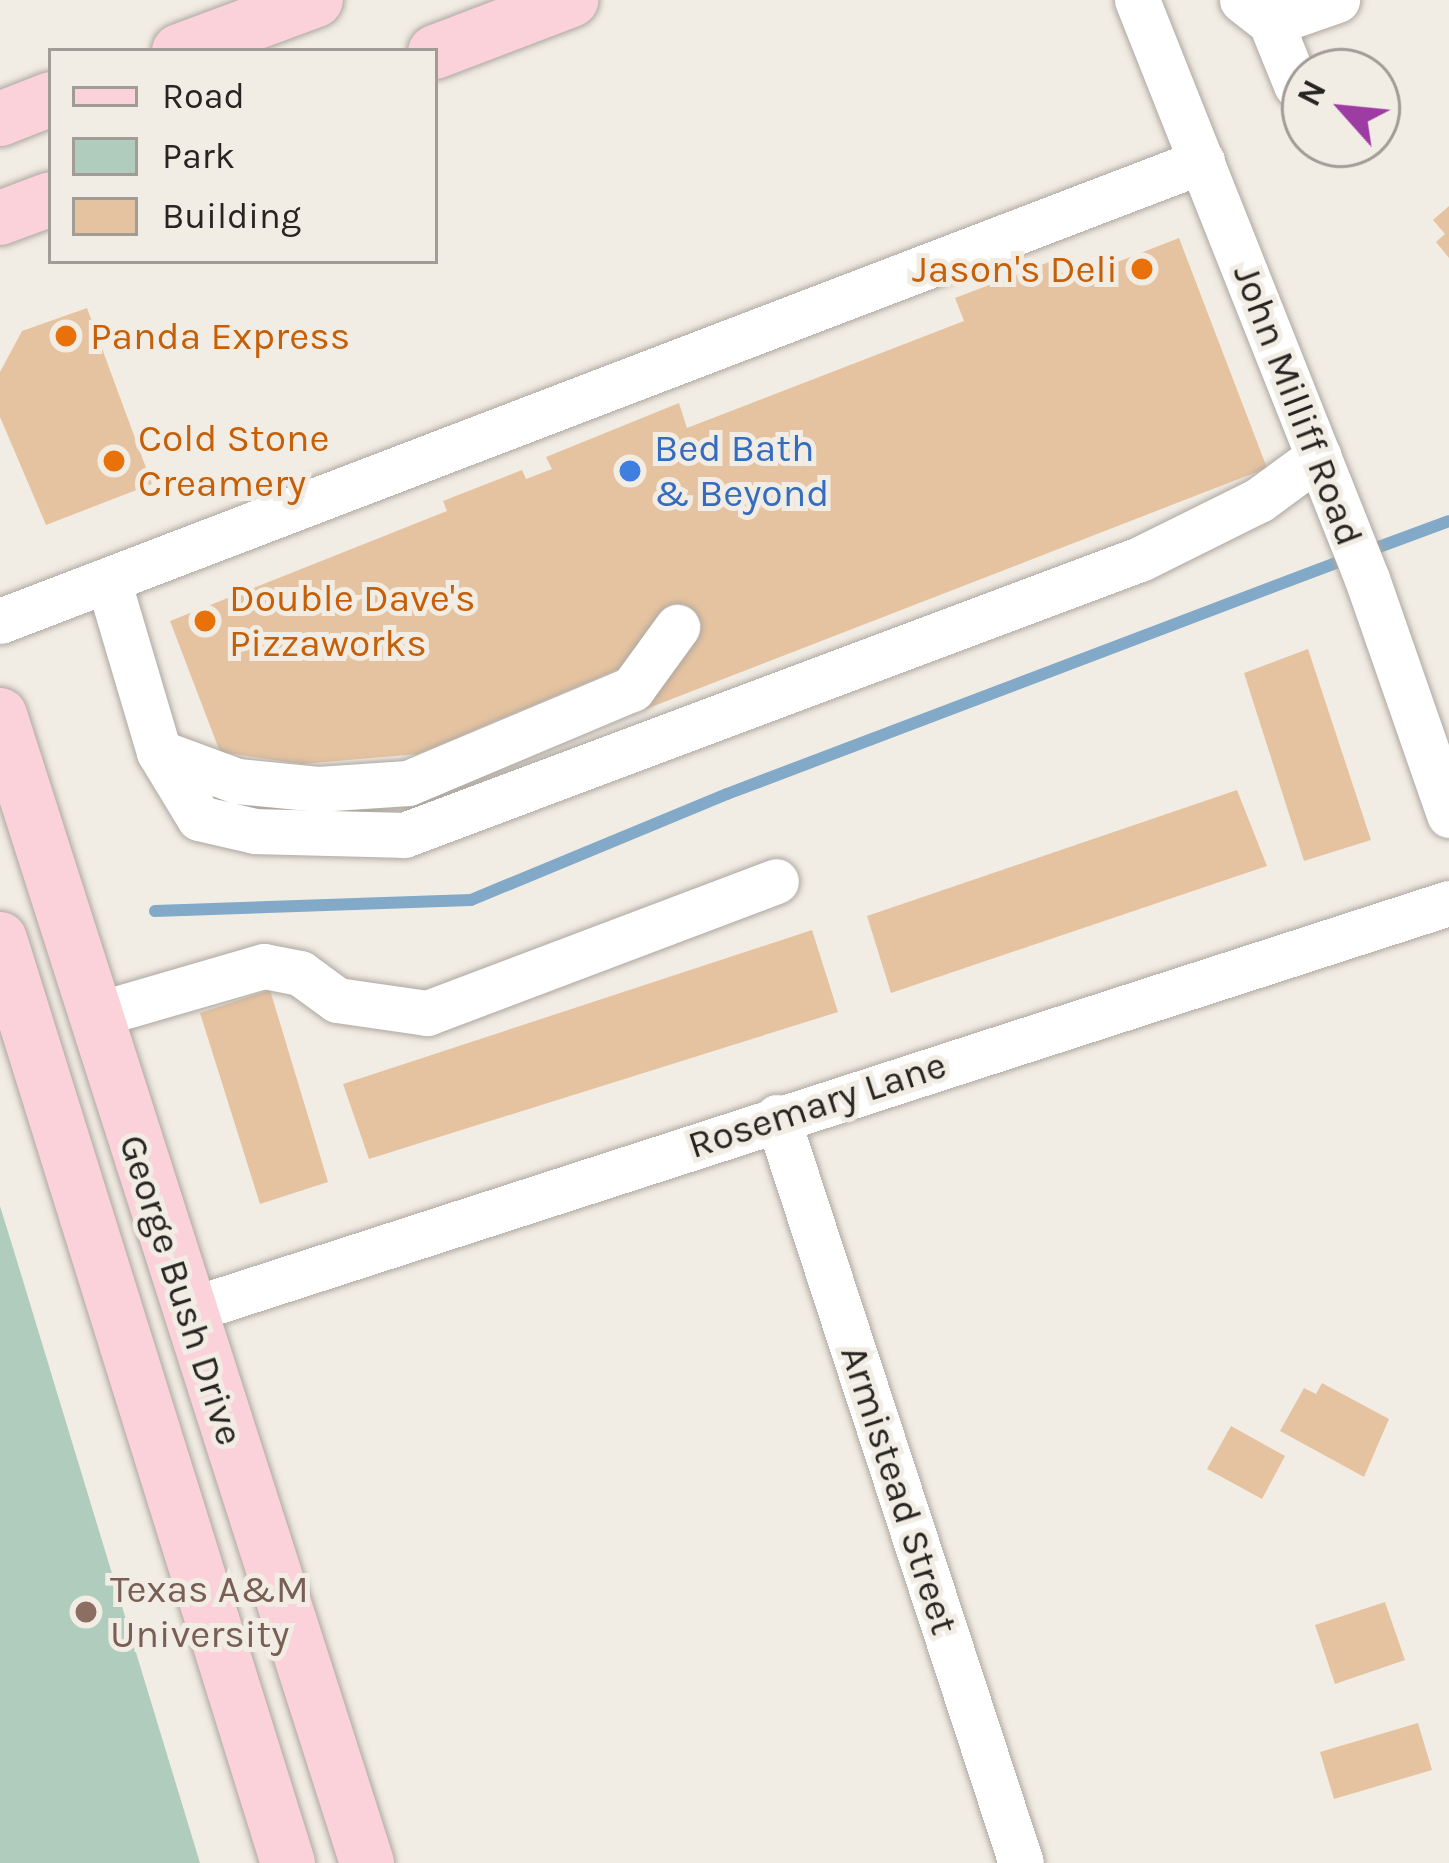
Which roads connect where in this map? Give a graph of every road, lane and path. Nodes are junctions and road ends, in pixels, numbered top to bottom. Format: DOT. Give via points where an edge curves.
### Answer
graph roads {
  1 [pos="571,0"];
  2 [pos="1136,0"];
  3 [pos="1337,0"];
  4 [pos="300,3"];
  5 [pos="1256,11"];
  6 [pos="187,48"];
  7 [pos="438,51"];
  8 [pos="1281,57"];
  9 [pos="48,100"];
  10 [pos="0,118"];
  11 [pos="1202,161"];
  12 [pos="48,200"];
  13 [pos="0,218"];
  14 [pos="1324,469"];
  15 [pos="108,580"];
  16 [pos="0,622"];
  17 [pos="677,627"];
  18 [pos="0,715"];
  19 [pos="159,752"];
  20 [pos="1449,814"];
  21 [pos="776,881"];
  22 [pos="1449,903"];
  23 [pos="0,939"];
  24 [pos="23,1015"];
  25 [pos="94,1015"];
  26 [pos="777,1117"];
  27 [pos="187,1311"];
  28 [pos="287,1863"];
  29 [pos="367,1863"];
  30 [pos="1021,1863"];
  1 -- 7 [label="main road"];
  2 -- 11 [label="street, John Milliff Road"];
  3 -- 5 [label="street"];
  4 -- 6 [label="main road"];
  5 -- 8 [label="street"];
  9 -- 10 [label="main road"];
  11 -- 14 [label="street, John Milliff Road"];
  11 -- 15 [label="street"];
  12 -- 13 [label="main road"];
  14 -- 19 [label="street" via="1140,559 404,835 255,831 199,818"];
  14 -- 20 [label="street, John Milliff Road"];
  15 -- 16 [label="street"];
  15 -- 19 [label="street"];
  17 -- 19 [label="street" via="632,689 408,783 318,789 237,781"];
  18 -- 25 [label="main road, George Bush Drive"];
  21 -- 25 [label="street" via="427,1013 337,1000 300,973 264,965"];
  22 -- 26 [label="street, Rosemary Lane"];
  23 -- 24 [label="main road, George Bush Drive"];
  24 -- 27 [label="main road" via="78,1067 154,1298 172,1313"];
  24 -- 28 [label="main road, George Bush Drive"];
  25 -- 27 [label="main road, George Bush Drive"];
  26 -- 27 [label="street, Rosemary Lane"];
  26 -- 30 [label="street, Armistead Street"];
  27 -- 29 [label="main road, George Bush Drive"];
}
